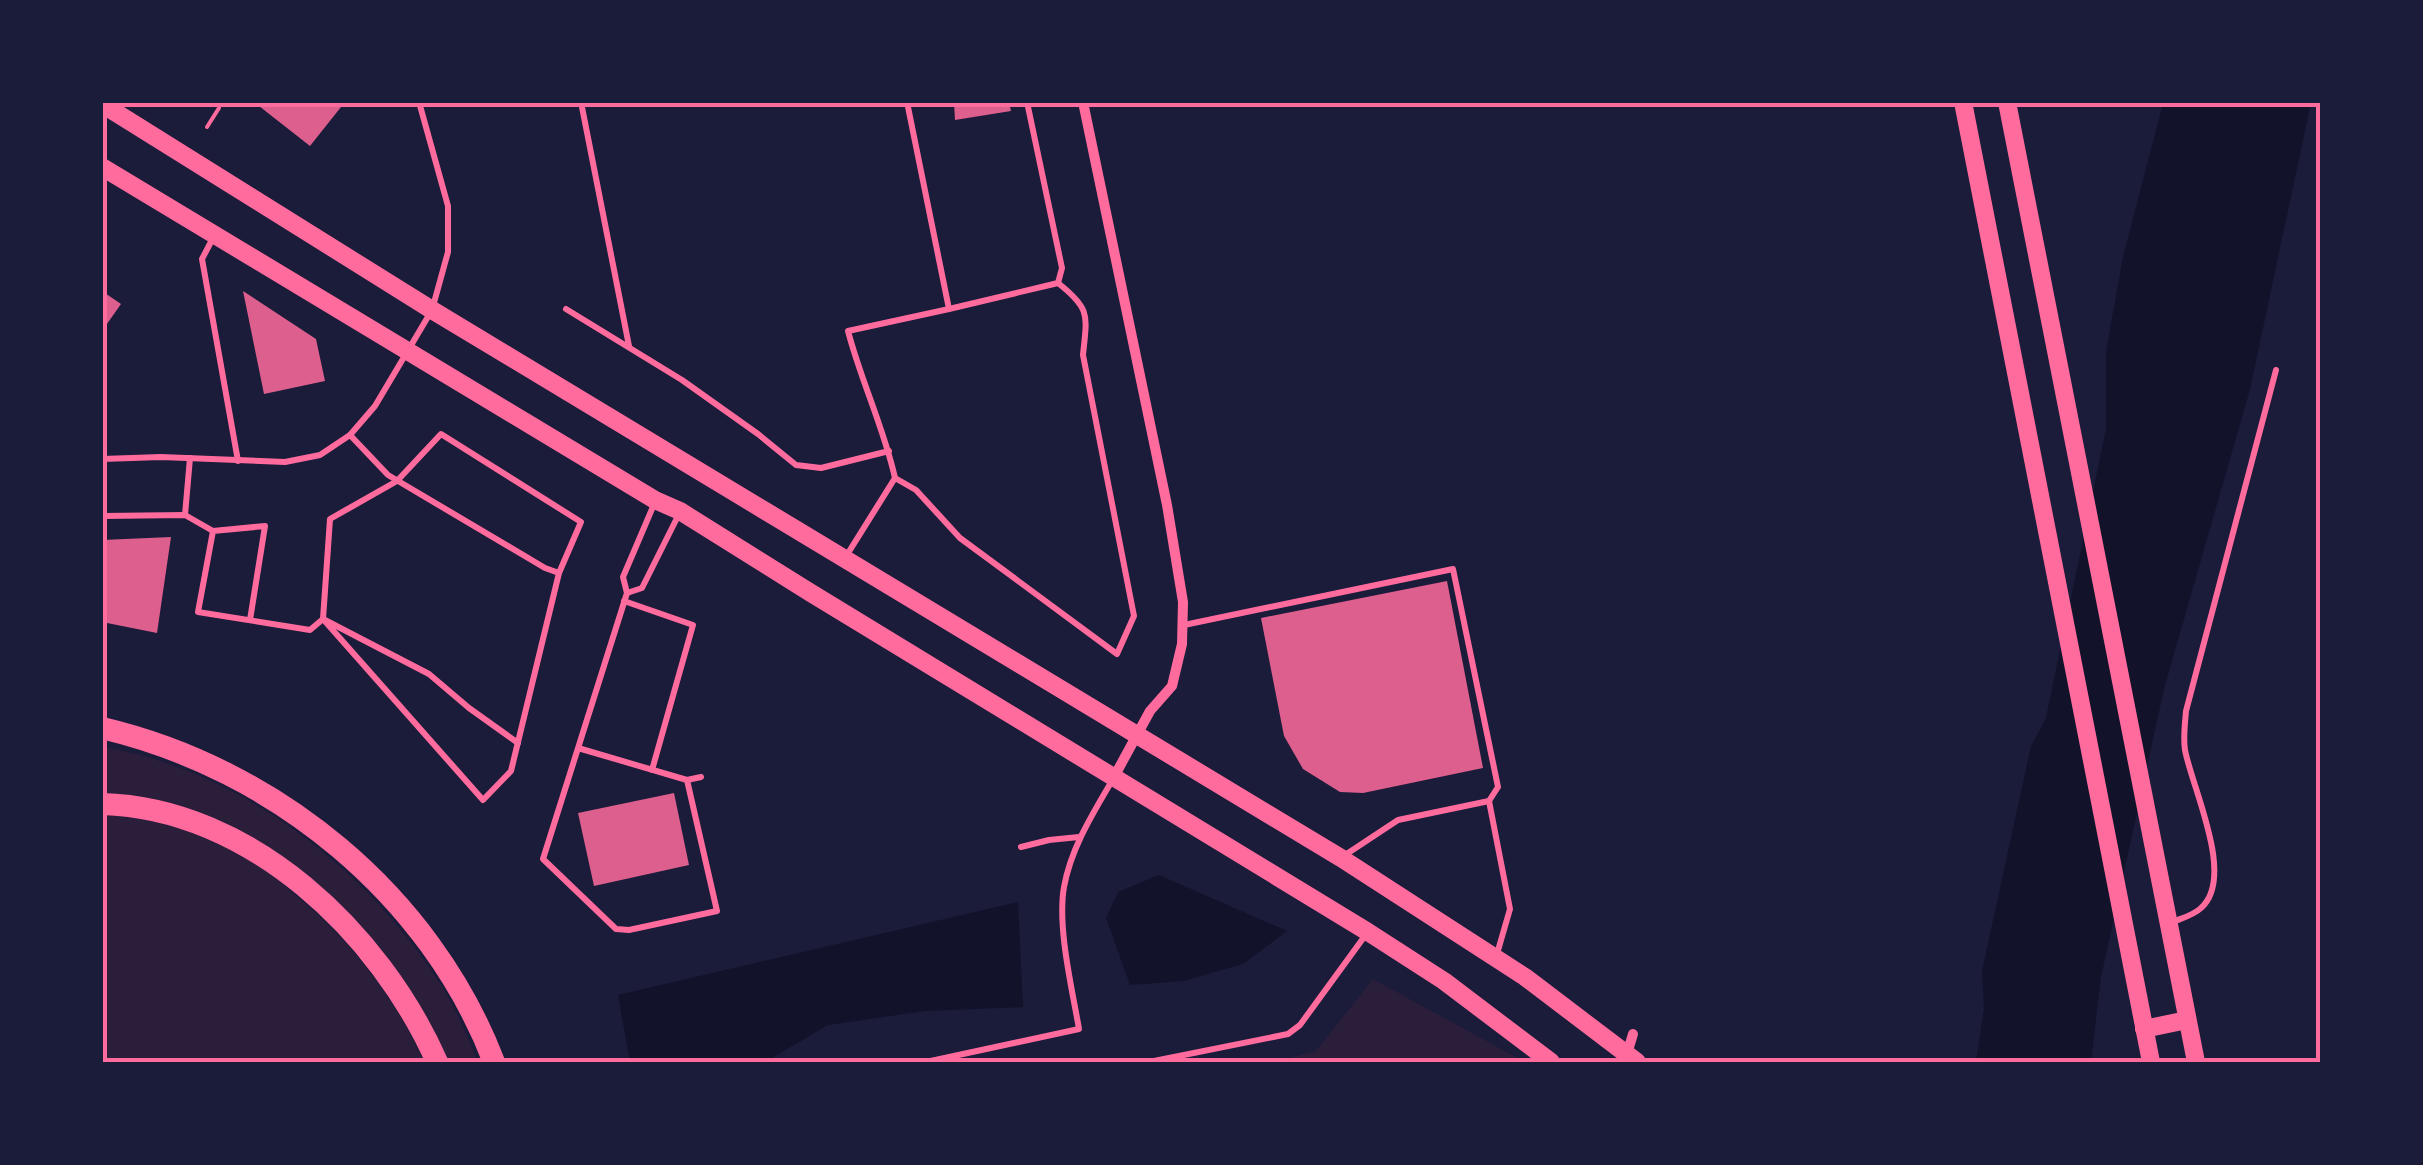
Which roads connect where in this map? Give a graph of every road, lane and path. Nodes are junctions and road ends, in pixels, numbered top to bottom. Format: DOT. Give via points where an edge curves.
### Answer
graph roads {
  1 [pos="419,102"];
  2 [pos="581,102"];
  3 [pos="907,102"];
  4 [pos="1027,102"];
  5 [pos="1083,102"];
  6 [pos="1962,102"];
  7 [pos="2007,102"];
  8 [pos="102,104"];
  9 [pos="219,108"];
  10 [pos="207,127"];
  11 [pos="102,166"];
  12 [pos="215,234"];
  13 [pos="1058,283"];
  14 [pos="949,309"];
  15 [pos="432,310"];
  16 [pos="566,310"];
  17 [pos="630,348"];
  18 [pos="408,350"];
  19 [pos="2276,370"];
  20 [pos="350,436"];
  21 [pos="889,451"];
  22 [pos="190,458"];
  23 [pos="102,459"];
  24 [pos="238,461"];
  25 [pos="895,478"];
  26 [pos="396,480"];
  27 [pos="655,500"];
  28 [pos="680,511"];
  29 [pos="185,515"];
  30 [pos="102,516"];
  31 [pos="213,530"];
  32 [pos="845,559"];
  33 [pos="559,573"];
  34 [pos="626,597"];
  35 [pos="323,619"];
  36 [pos="250,620"];
  37 [pos="1182,625"];
  38 [pos="102,728"];
  39 [pos="1137,735"];
  40 [pos="518,743"];
  41 [pos="578,748"];
  42 [pos="652,770"];
  43 [pos="701,777"];
  44 [pos="1114,777"];
  45 [pos="687,780"];
  46 [pos="1489,801"];
  47 [pos="102,804"];
  48 [pos="1079,837"];
  49 [pos="1021,847"];
  50 [pos="1341,858"];
  51 [pos="2168,924"];
  52 [pos="1368,932"];
  53 [pos="1496,958"];
  54 [pos="2187,1020"];
  55 [pos="2144,1028"];
  56 [pos="1633,1034"];
  57 [pos="1630,1059"];
  58 [pos="437,1062"];
  59 [pos="494,1062"];
  60 [pos="926,1062"];
  61 [pos="1148,1062"];
  62 [pos="1551,1062"];
  63 [pos="2151,1062"];
  64 [pos="2196,1062"];
  1 -- 15 [label="lane" via="448,206 448,252"];
  2 -- 17 [label="lane"];
  3 -- 14 [label="lane"];
  4 -- 13 [label="lane" via="1062,268"];
  5 -- 37 [label="street" via="1167,505"];
  6 -- 55 [label="main road"];
  7 -- 51 [label="main road"];
  8 -- 15 [label="main road"];
  9 -- 10 [label="path"];
  11 -- 12 [label="main road"];
  12 -- 18 [label="main road"];
  12 -- 24 [label="lane" via="202,258"];
  13 -- 14 [label="lane"];
  13 -- 25 [label="lane" via="1081,302 1086,320 1083,354 1134,616 1117,654 960,538 916,490"];
  14 -- 21 [label="lane" via="848,332"];
  15 -- 18 [label="lane"];
  15 -- 32 [label="main road"];
  16 -- 17 [label="lane"];
  17 -- 21 [label="lane" via="796,465 821,468"];
  18 -- 20 [label="lane"];
  18 -- 27 [label="main road"];
  19 -- 51 [label="lane" via="2186,710 2184,748 2212,840 2212,890 2204,907"];
  20 -- 24 [label="lane" via="320,455"];
  20 -- 26 [label="lane"];
  21 -- 25 [label="lane"];
  22 -- 23 [label="lane"];
  22 -- 24 [label="lane"];
  22 -- 29 [label="lane"];
  25 -- 32 [label="lane"];
  26 -- 33 [label="lane"];
  26 -- 33 [label="lane" via="441,434 581,522"];
  26 -- 35 [label="lane" via="330,519"];
  27 -- 28 [label="main road"];
  27 -- 34 [label="lane" via="624,577"];
  28 -- 34 [label="lane" via="642,588"];
  28 -- 44 [label="main road"];
  29 -- 30 [label="lane"];
  29 -- 31 [label="lane"];
  31 -- 36 [label="lane" via="198,612"];
  31 -- 36 [label="lane" via="265,526"];
  32 -- 39 [label="main road"];
  33 -- 40 [label="lane"];
  34 -- 41 [label="lane"];
  34 -- 42 [label="lane" via="693,625"];
  35 -- 36 [label="lane" via="310,630"];
  35 -- 40 [label="lane" via="428,674"];
  35 -- 40 [label="lane" via="482,800 511,771"];
  37 -- 39 [label="street" via="1172,686"];
  37 -- 46 [label="lane" via="1453,569 1498,787"];
  38 -- 59 [label="highway" via="219,769 338,846 435,952"];
  39 -- 44 [label="street"];
  39 -- 50 [label="main road"];
  41 -- 42 [label="lane"];
  41 -- 45 [label="lane" via="543,859 616,929 717,911"];
  42 -- 45 [label="lane"];
  43 -- 45 [label="lane"];
  44 -- 48 [label="lane"];
  44 -- 52 [label="main road"];
  46 -- 50 [label="lane" via="1398,820"];
  46 -- 53 [label="lane" via="1510,909"];
  47 -- 58 [label="highway" via="194,821 286,872 370,954 402,996"];
  48 -- 49 [label="lane"];
  48 -- 60 [label="lane" via="1064,888 1063,926 1079,1029"];
  50 -- 53 [label="main road"];
  51 -- 54 [label="main road"];
  52 -- 61 [label="lane" via="1288,1034"];
  52 -- 62 [label="main road"];
  53 -- 57 [label="main road"];
  54 -- 55 [label="main road"];
  54 -- 64 [label="main road"];
  55 -- 63 [label="main road"];
  56 -- 57 [label="street"];
}
